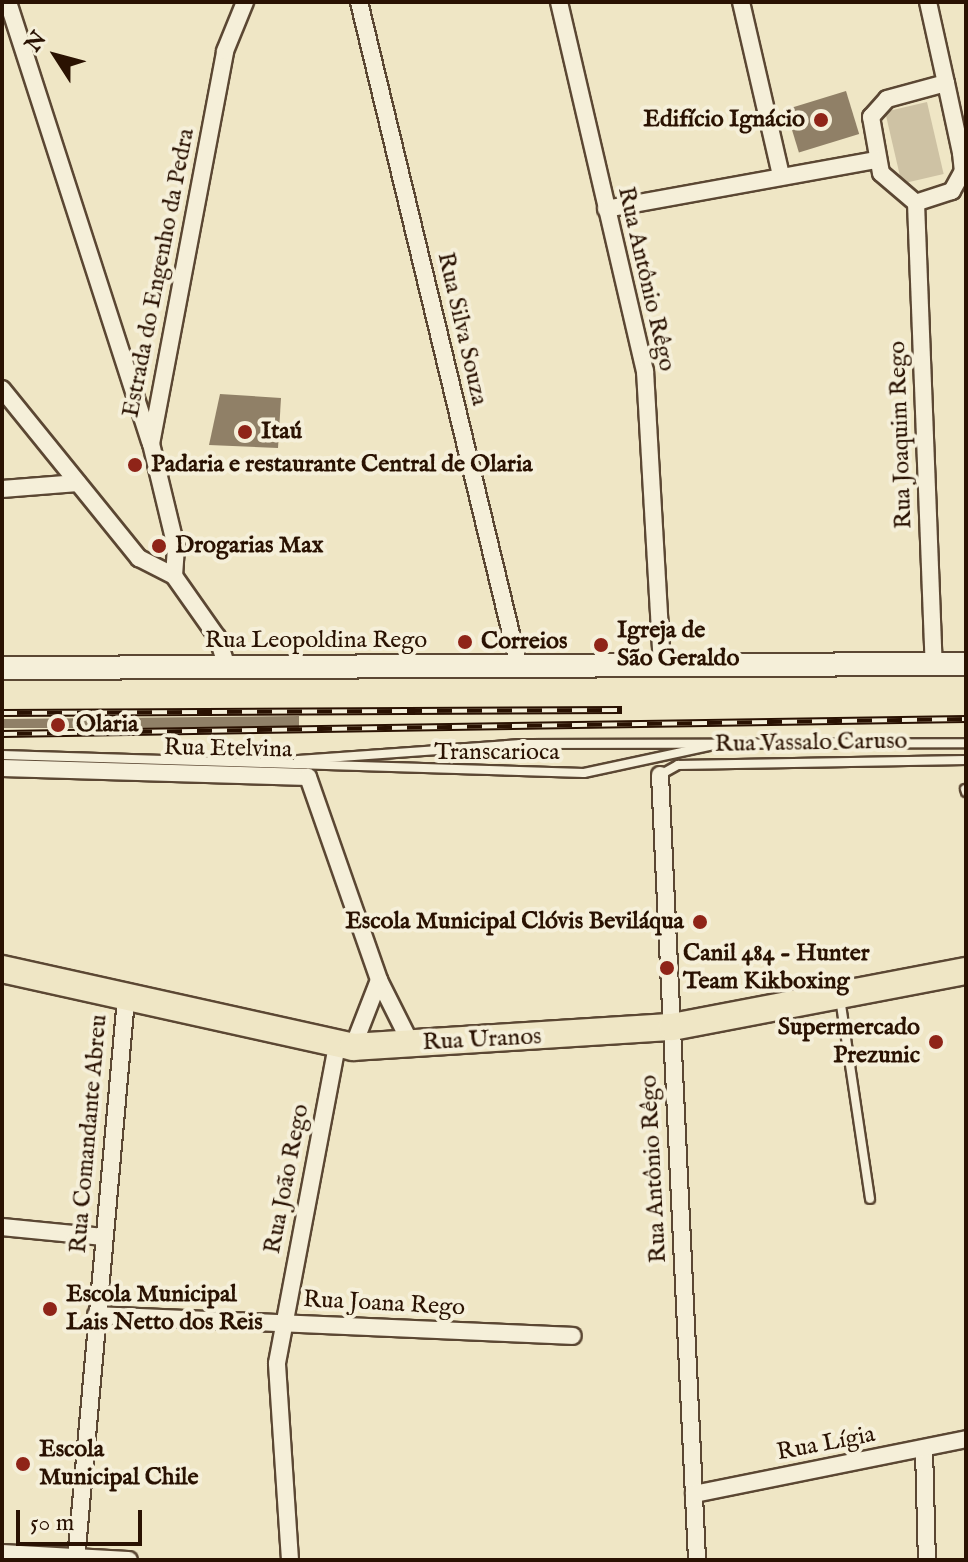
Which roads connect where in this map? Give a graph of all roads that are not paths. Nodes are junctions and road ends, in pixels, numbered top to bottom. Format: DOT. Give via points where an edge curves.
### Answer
graph roads {
  1 [pos="8,2"];
  2 [pos="245,2"];
  3 [pos="359,2"];
  4 [pos="559,2"];
  5 [pos="741,2"];
  6 [pos="928,2"];
  7 [pos="946,83"];
  8 [pos="876,160"];
  9 [pos="781,175"];
  10 [pos="916,203"];
  11 [pos="606,209"];
  12 [pos="2,389"];
  13 [pos="151,444"];
  14 [pos="78,483"];
  15 [pos="2,489"];
  16 [pos="174,576"];
  17 [pos="966,664"];
  18 [pos="934,665"];
  19 [pos="662,666"];
  20 [pos="227,667"];
  21 [pos="519,667"];
  22 [pos="2,668"];
  23 [pos="966,743"];
  24 [pos="710,746"];
  25 [pos="2,755"];
  26 [pos="966,760"];
  27 [pos="281,761"];
  28 [pos="2,768"];
  29 [pos="660,775"];
  30 [pos="2,969"];
  31 [pos="966,971"];
  32 [pos="379,980"];
  33 [pos="840,998"];
  34 [pos="126,999"];
  35 [pos="672,1027"];
  36 [pos="411,1044"];
  37 [pos="345,1046"];
  38 [pos="870,1199"];
  39 [pos="2,1227"];
  40 [pos="104,1237"];
  41 [pos="96,1315"];
  42 [pos="282,1323"];
  43 [pos="573,1336"];
  44 [pos="966,1439"];
  45 [pos="924,1449"];
  46 [pos="694,1494"];
  47 [pos="2,1553"];
  48 [pos="76,1559"];
  49 [pos="129,1560"];
  50 [pos="290,1560"];
  51 [pos="697,1560"];
  52 [pos="927,1560"];
  1 -- 13 [label="street"];
  2 -- 13 [label="street, Estrada do Engenho da Pedra" via="225,51"];
  3 -- 21 [label="street, Rua Silva Souza"];
  4 -- 11 [label="street, Rua Antônio Rêgo"];
  5 -- 9 [label="street"];
  6 -- 7 [label="street"];
  7 -- 8 [label="street" via="907,91 876,108 869,128"];
  7 -- 10 [label="street" via="963,171 945,196"];
  8 -- 9 [label="street"];
  8 -- 10 [label="street" via="889,185"];
  9 -- 11 [label="street"];
  10 -- 18 [label="street, Rua Joaquim Rego"];
  11 -- 19 [label="street, Rua Antônio Rêgo" via="645,371"];
  12 -- 14 [label="street"];
  13 -- 16 [label="street, Estrada do Engenho da Pedra" via="176,547"];
  14 -- 15 [label="street"];
  14 -- 16 [label="street" via="139,558"];
  16 -- 20 [label="street" via="217,637"];
  17 -- 18 [label="main road, Rua Leopoldina Rego"];
  18 -- 19 [label="main road, Rua Leopoldina Rego"];
  19 -- 21 [label="main road, Rua Leopoldina Rego"];
  20 -- 21 [label="main road, Rua Leopoldina Rego"];
  20 -- 22 [label="main road, Rua Leopoldina Rego"];
  23 -- 24 [label="lane, Transcarioca"];
  24 -- 27 [label="lane, Transcarioca" via="520,744"];
  24 -- 27 [label="lane, Transcarioca" via="584,773 388,772"];
  25 -- 27 [label="lane, Transcarioca"];
  26 -- 29 [label="lane, Rua Vassalo Caruso" via="678,765"];
  28 -- 32 [label="street, Rua Etelvina" via="308,777"];
  29 -- 35 [label="street, Rua Antônio Rêgo"];
  30 -- 34 [label="main road, Rua Uranos"];
  31 -- 33 [label="main road, Rua Uranos"];
  32 -- 36 [label="street"];
  32 -- 37 [label="street, Rua João Rego"];
  33 -- 35 [label="main road, Rua Uranos"];
  33 -- 38 [label="lane"];
  34 -- 37 [label="main road, Rua Uranos"];
  34 -- 40 [label="street, Rua Comandante Abreu"];
  35 -- 36 [label="main road, Rua Uranos"];
  35 -- 46 [label="street, Rua Antônio Rêgo"];
  36 -- 37 [label="main road, Rua Uranos"];
  37 -- 42 [label="street, Rua João Rego"];
  39 -- 40 [label="street"];
  40 -- 41 [label="street, Rua Comandante Abreu"];
  41 -- 42 [label="street, Rua Joana Rego"];
  41 -- 48 [label="street, Rua Comandante Abreu"];
  42 -- 43 [label="street, Rua Joana Rego"];
  42 -- 50 [label="street, Rua João Rego" via="276,1390"];
  44 -- 45 [label="street, Rua Lígia"];
  45 -- 46 [label="street, Rua Lígia"];
  45 -- 52 [label="street"];
  46 -- 51 [label="street, Rua Antônio Rêgo"];
  47 -- 48 [label="street"];
  48 -- 49 [label="street"];
}
